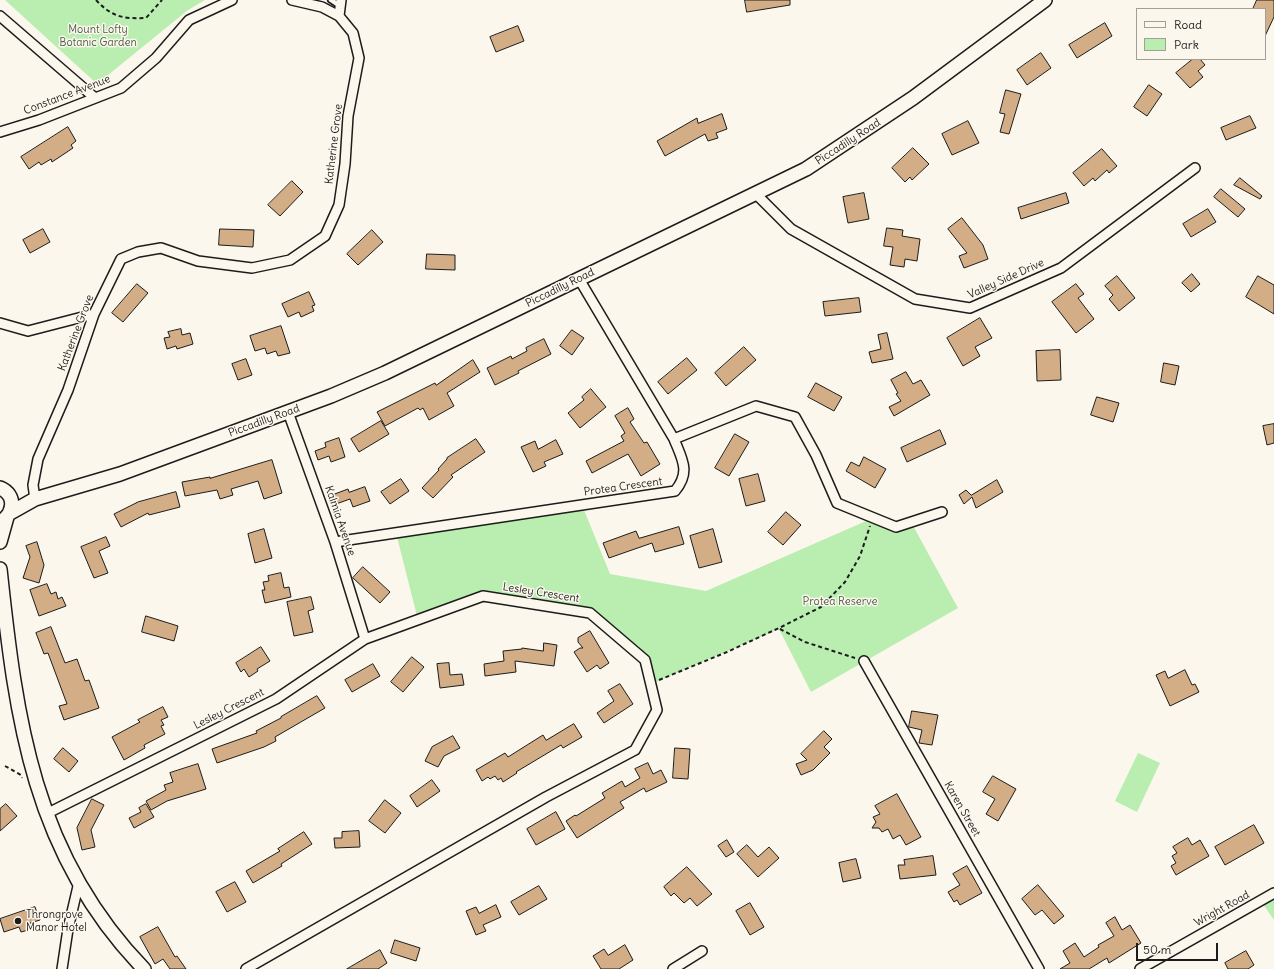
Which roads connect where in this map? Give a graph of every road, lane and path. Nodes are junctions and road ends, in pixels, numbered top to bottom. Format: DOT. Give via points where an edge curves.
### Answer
graph roads {
  1 [pos="96,0"];
  2 [pos="162,0"];
  3 [pos="232,0"];
  4 [pos="292,0"];
  5 [pos="331,0"];
  6 [pos="1045,0"];
  7 [pos="340,3"];
  8 [pos="0,16"];
  9 [pos="339,16"];
  10 [pos="95,98"];
  11 [pos="0,132"];
  12 [pos="1195,168"];
  13 [pos="756,194"];
  14 [pos="579,279"];
  15 [pos="94,314"];
  16 [pos="0,323"];
  17 [pos="288,412"];
  18 [pos="674,439"];
  19 [pos="1,489"];
  20 [pos="35,499"];
  21 [pos="942,512"];
  22 [pos="6,517"];
  23 [pos="873,518"];
  24 [pos="0,542"];
  25 [pos="335,542"];
  26 [pos="0,569"];
  27 [pos="779,628"];
  28 [pos="365,639"];
  29 [pos="864,661"];
  30 [pos="651,684"];
  31 [pos="46,814"];
  32 [pos="79,882"];
  33 [pos="1274,893"];
  34 [pos="702,951"];
  35 [pos="62,969"];
  36 [pos="144,969"];
  37 [pos="246,969"];
  38 [pos="673,969"];
  39 [pos="1039,969"];
  40 [pos="1140,969"];
  1 -- 2 [label="path" via="106,10 128,19 146,18"];
  3 -- 10 [label="street, Constance Avenue" via="189,20 156,58 121,88"];
  4 -- 9 [label="street" via="322,7"];
  5 -- 7 [label="lane"];
  6 -- 13 [label="main road, Piccadilly Road" via="913,98 806,169"];
  7 -- 9 [label="street"];
  8 -- 10 [label="street"];
  9 -- 15 [label="street, Katherine Grove" via="353,33 359,58 348,116 339,204 325,236 290,260 252,268 198,261 161,248 138,252 121,259"];
  10 -- 11 [label="street, Constance Avenue"];
  12 -- 13 [label="street, Valley Side Drive" via="1061,268 970,308 915,299 791,229"];
  13 -- 14 [label="main road, Piccadilly Road"];
  14 -- 17 [label="main road, Piccadilly Road" via="385,373"];
  14 -- 18 [label="street, Protea Crescent"];
  15 -- 16 [label="street" via="28,331"];
  15 -- 20 [label="street, Katherine Grove" via="68,390 38,459 33,485"];
  17 -- 20 [label="main road, Piccadilly Road" via="120,474"];
  17 -- 25 [label="street, Kalmia Avenue"];
  18 -- 23 [label="street" via="756,406 795,417 816,455 837,503"];
  18 -- 25 [label="street, Protea Crescent" via="684,465 682,483 675,491"];
  19 -- 20 [label="main road"];
  19 -- 22 [label="main road" via="11,500 12,507"];
  20 -- 22 [label="main road, Piccadilly Road"];
  21 -- 23 [label="street" via="896,527"];
  22 -- 24 [label="main road"];
  23 -- 27 [label="path" via="860,556 845,582 821,606"];
  25 -- 28 [label="street, Kalmia Avenue"];
  26 -- 31 [label="main road" via="9,655 20,723"];
  27 -- 29 [label="path" via="805,642"];
  27 -- 30 [label="path"];
  28 -- 30 [label="street, Lesley Crescent" via="483,596 590,613 645,660"];
  28 -- 31 [label="street, Lesley Crescent" via="276,699"];
  29 -- 39 [label="street, Karen Street"];
  30 -- 37 [label="street, Lesley Crescent" via="657,710 635,750 546,797"];
  31 -- 32 [label="main road"];
  32 -- 35 [label="street"];
  32 -- 36 [label="main road" via="125,950"];
  33 -- 40 [label="street, Wright Road"];
  34 -- 38 [label="street"];
}
